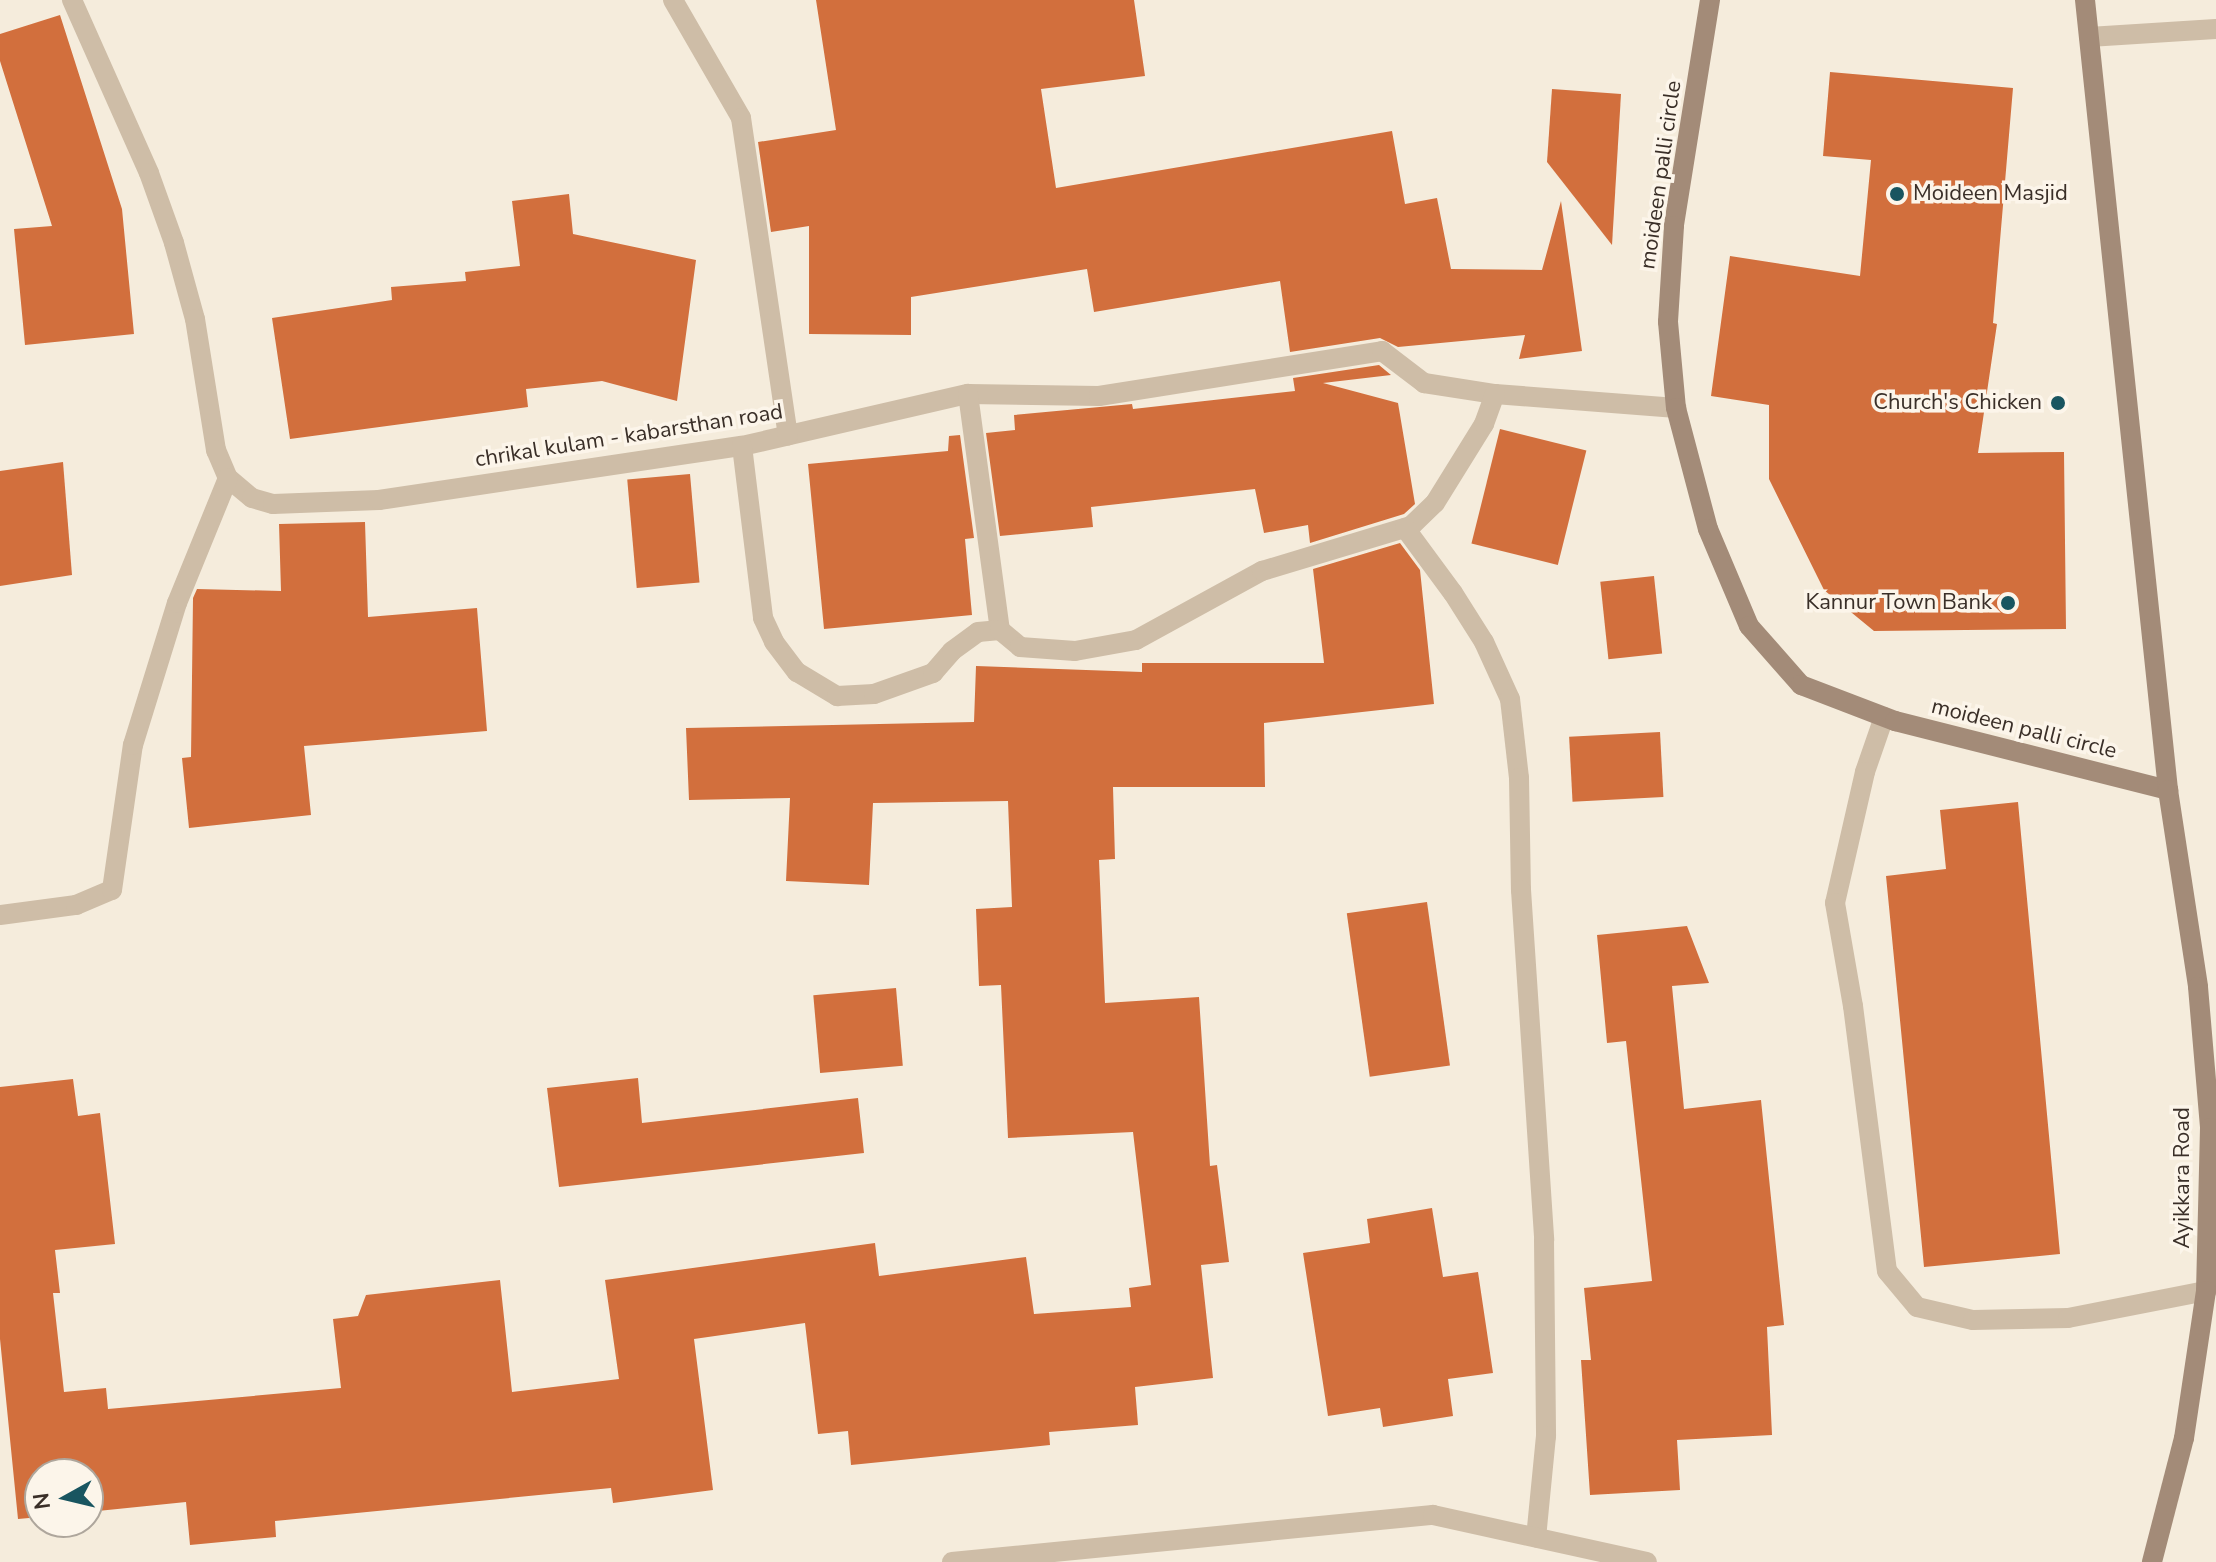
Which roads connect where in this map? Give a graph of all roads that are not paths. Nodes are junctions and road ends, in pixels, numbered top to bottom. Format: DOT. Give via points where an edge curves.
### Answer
graph roads {
  1 [pos="72,0"];
  2 [pos="673,0"];
  3 [pos="1710,0"];
  4 [pos="2085,0"];
  5 [pos="2216,29"];
  6 [pos="2089,37"];
  7 [pos="968,394"];
  8 [pos="1495,394"];
  9 [pos="1676,408"];
  10 [pos="788,436"];
  11 [pos="742,446"];
  12 [pos="228,478"];
  13 [pos="1405,528"];
  14 [pos="1000,630"];
  15 [pos="1884,717"];
  16 [pos="2168,790"];
  17 [pos="0,915"];
  18 [pos="2206,1291"];
  19 [pos="1536,1538"];
  20 [pos="952,1562"];
  21 [pos="1647,1562"];
  22 [pos="2152,1562"];
  1 -- 12 [label="street" via="149,173 174,243 195,319 216,450"];
  2 -- 10 [label="street" via="741,118"];
  3 -- 9 [label="main road, moideen palli circle" via="1674,226 1668,322"];
  4 -- 6 [label="main road"];
  5 -- 6 [label="street"];
  6 -- 16 [label="main road"];
  7 -- 8 [label="street, chrikal kulam - kabarsthan road" via="1099,396 1382,351 1424,383"];
  7 -- 10 [label="street, chrikal kulam - kabarsthan road"];
  7 -- 14 [label="street"];
  8 -- 9 [label="street, chrikal kulam - kabarsthan road"];
  8 -- 13 [label="street" via="1484,424 1435,503"];
  9 -- 15 [label="main road, moideen palli circle" via="1708,529 1749,626 1801,685"];
  10 -- 11 [label="street, chrikal kulam - kabarsthan road"];
  11 -- 12 [label="street, chrikal kulam - kabarsthan road" via="379,500 273,504 252,498"];
  11 -- 14 [label="street" via="763,618 797,672 837,696 874,694 933,673 978,632"];
  12 -- 17 [label="street" via="177,603 133,745 112,890 76,905"];
  13 -- 14 [label="street" via="1262,571 1136,640 1075,651 1020,647"];
  13 -- 19 [label="street" via="1484,642 1510,699 1519,778 1521,890 1544,1240 1546,1436"];
  15 -- 16 [label="main road, moideen palli circle"];
  15 -- 18 [label="street" via="1865,772 1835,903 1887,1271 1917,1307 1973,1320 2068,1318"];
  16 -- 18 [label="main road, Ayikkara Road" via="2198,987 2210,1128"];
  18 -- 22 [label="main road, Ayikkara Road" via="2184,1438"];
  19 -- 20 [label="street" via="1433,1515"];
  19 -- 21 [label="street"];
}
